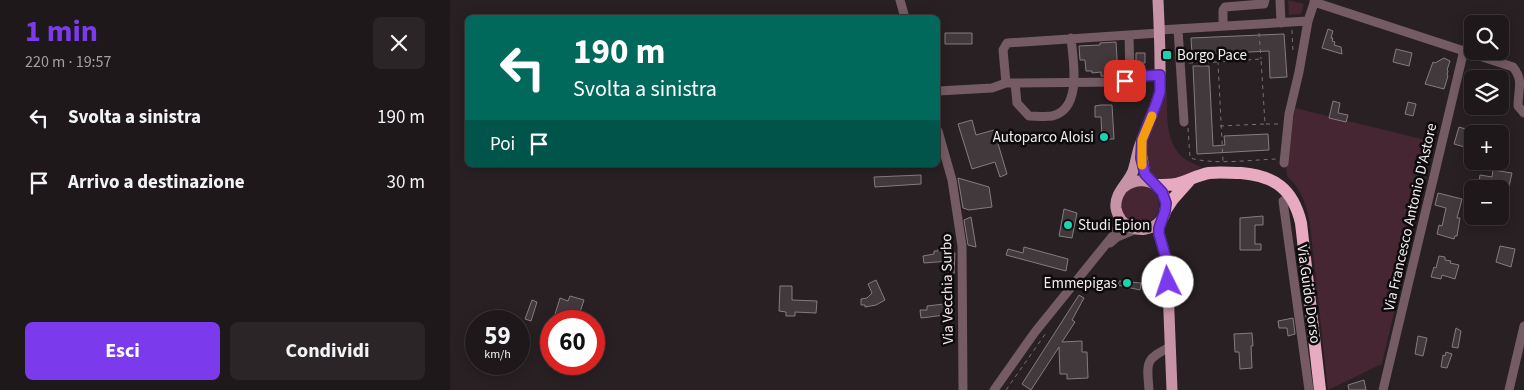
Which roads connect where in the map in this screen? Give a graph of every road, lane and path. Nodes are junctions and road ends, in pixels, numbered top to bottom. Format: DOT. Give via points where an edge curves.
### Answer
graph roads {
  1 [pos="900,0"];
  2 [pos="1158,0"];
  3 [pos="1266,0"];
  4 [pos="1280,0"];
  5 [pos="1315,1"];
  6 [pos="904,15"];
  7 [pos="1308,22"];
  8 [pos="1281,23"];
  9 [pos="1223,26"];
  10 [pos="1292,28"];
  11 [pos="1178,29"];
  12 [pos="1256,30"];
  13 [pos="1159,32"];
  14 [pos="1129,35"];
  15 [pos="1071,38"];
  16 [pos="1464,50"];
  17 [pos="1294,58"];
  18 [pos="1261,60"];
  19 [pos="1493,60"];
  20 [pos="1160,75"];
  21 [pos="1130,77"];
  22 [pos="1006,83"];
  23 [pos="1015,83"];
  24 [pos="1075,83"];
  25 [pos="940,91"];
  26 [pos="1524,113"];
  27 [pos="1184,122"];
  28 [pos="1288,123"];
  29 [pos="1265,124"];
  30 [pos="1220,126"];
  31 [pos="940,138"];
  32 [pos="1142,140"];
  33 [pos="1190,158"];
  34 [pos="1223,161"];
  35 [pos="1284,161"];
  36 [pos="1191,179"];
  37 [pos="1154,184"];
  38 [pos="1124,187"];
  39 [pos="1283,201"];
  40 [pos="1118,214"];
  41 [pos="1164,215"];
  42 [pos="1139,230"];
  43 [pos="1102,249"];
  44 [pos="1168,282"];
  45 [pos="1524,326"];
  46 [pos="1046,333"];
  47 [pos="1170,346"];
  48 [pos="1317,389"];
  49 [pos="963,390"];
  50 [pos="994,390"];
  51 [pos="1006,390"];
  52 [pos="1149,390"];
  53 [pos="1172,390"];
  54 [pos="1383,390"];
  55 [pos="1509,390"];
  1 -- 6 [label="street"];
  2 -- 13 [label="main road"];
  3 -- 9 [label="street" via="1264,4 1225,7"];
  4 -- 8 [label="street"];
  5 -- 7 [label="street"];
  5 -- 16 [label="street"];
  7 -- 8 [label="street"];
  7 -- 28 [label="street"];
  8 -- 9 [label="street"];
  9 -- 11 [label="street"];
  10 -- 17 [label="path"];
  11 -- 13 [label="street"];
  11 -- 27 [label="street"];
  12 -- 18 [label="path" via="1259,30"];
  13 -- 14 [label="street"];
  13 -- 20 [label="main road"];
  14 -- 15 [label="street"];
  14 -- 21 [label="street"];
  15 -- 22 [label="street" via="1007,43 1003,50"];
  15 -- 24 [label="street"];
  16 -- 54 [label="street, Via Francesco Antonio D'Astore"];
  18 -- 29 [label="path"];
  18 -- 30 [label="path" via="1218,62"];
  19 -- 26 [label="street" via="1520,72 1523,82 1518,106"];
  20 -- 21 [label="street"];
  20 -- 32 [label="main road" via="1158,98"];
  21 -- 24 [label="street" via="1119,82"];
  22 -- 23 [label="street"];
  22 -- 25 [label="street" via="992,88"];
  23 -- 24 [label="street"];
  23 -- 24 [label="street" via="1016,103 1029,116 1053,116 1063,111"];
  28 -- 29 [label="path"];
  28 -- 35 [label="street"];
  29 -- 30 [label="path"];
  30 -- 34 [label="path"];
  31 -- 49 [label="street, Via Vecchia Surbo" via="952,180 962,246"];
  32 -- 37 [label="main road" via="1142,166"];
  32 -- 38 [label="main road" via="1134,170"];
  33 -- 34 [label="path"];
  34 -- 35 [label="path"];
  36 -- 37 [label="highway" via="1177,184"];
  36 -- 41 [label="highway"];
  36 -- 48 [label="highway" via="1226,172 1264,177 1286,190 1294,201 1303,238"];
  37 -- 38 [label="main road" via="1140,180"];
  37 -- 41 [label="main road" via="1164,196"];
  38 -- 40 [label="main road" via="1116,201"];
  39 -- 48 [label="street, Via Guido Dorso"];
  40 -- 42 [label="main road" via="1124,223"];
  40 -- 43 [label="street" via="1117,228"];
  41 -- 42 [label="main road" via="1156,225"];
  41 -- 44 [label="main road" via="1159,234 1167,262"];
  42 -- 43 [label="street" via="1117,238"];
  42 -- 44 [label="main road" via="1157,245"];
  43 -- 50 [label="street" via="1034,332"];
  44 -- 47 [label="main road"];
  45 -- 55 [label="street"];
  46 -- 51 [label="path"];
  47 -- 52 [label="street" via="1152,356 1148,365"];
  47 -- 53 [label="main road"];
}
